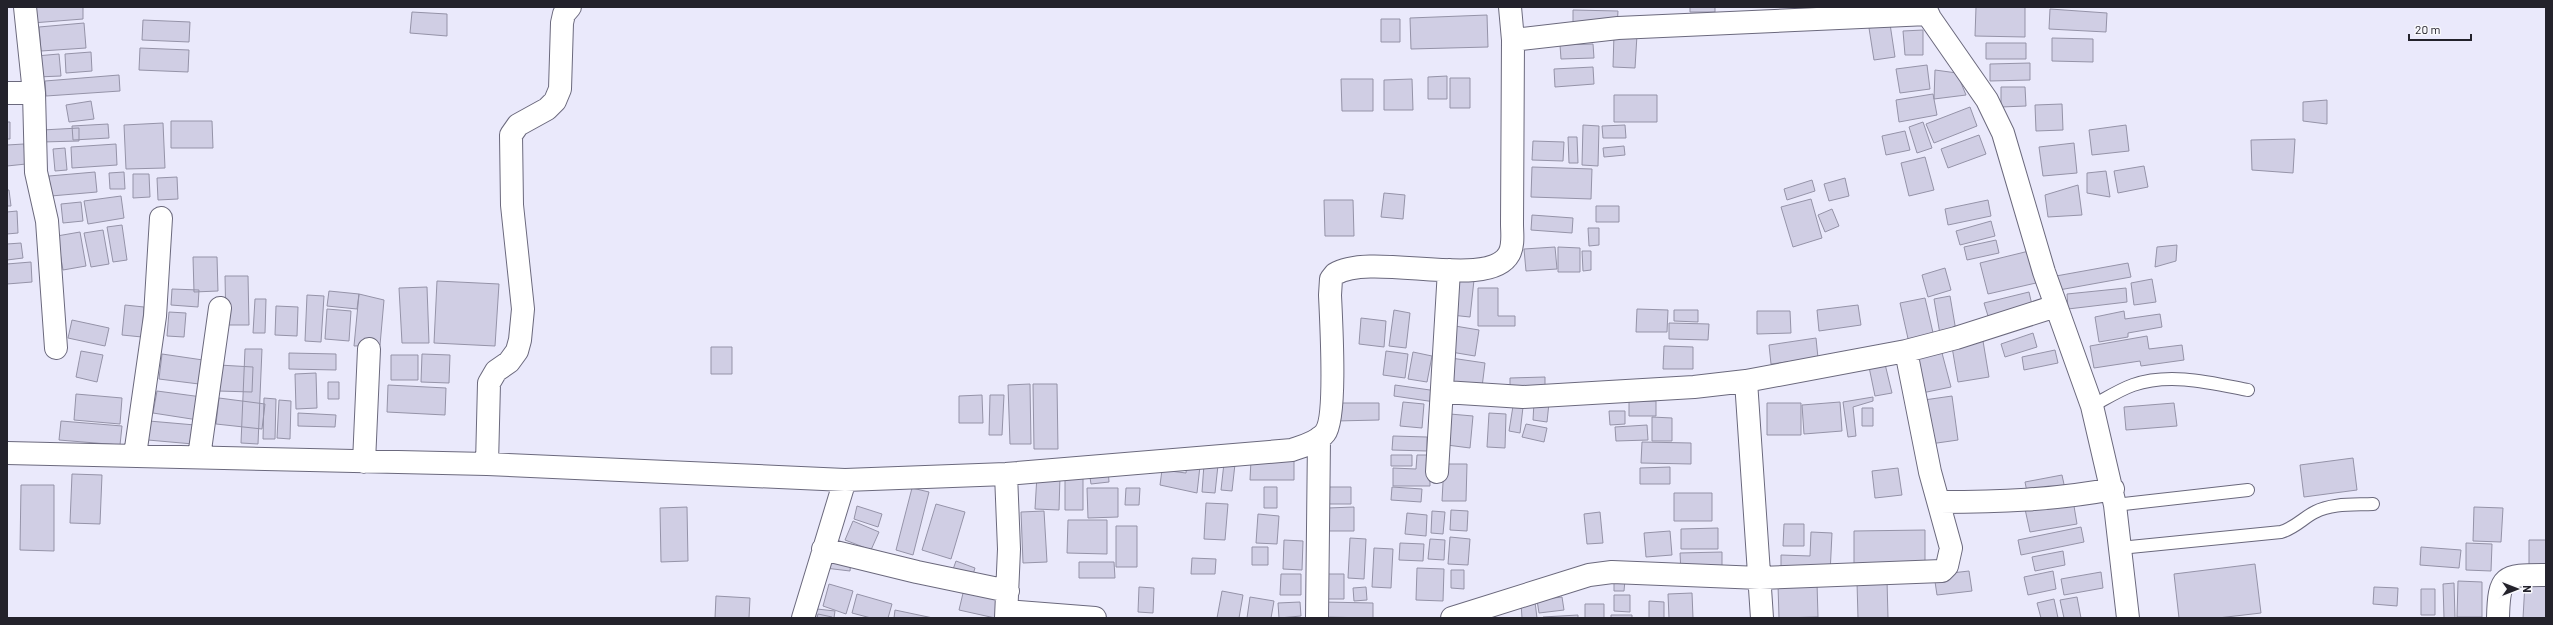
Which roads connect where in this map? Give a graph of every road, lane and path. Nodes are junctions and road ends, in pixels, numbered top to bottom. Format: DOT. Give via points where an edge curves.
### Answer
graph roads {
  1 [pos="25,7"];
  2 [pos="570,7"];
  3 [pos="1510,7"];
  4 [pos="1926,10"];
  5 [pos="1734,15"];
  6 [pos="1512,40"];
  7 [pos="7,93"];
  8 [pos="34,93"];
  9 [pos="161,218"];
  10 [pos="1449,270"];
  11 [pos="2056,306"];
  12 [pos="220,308"];
  13 [pos="56,348"];
  14 [pos="369,349"];
  15 [pos="1906,351"];
  16 [pos="1746,381"];
  17 [pos="2248,390"];
  18 [pos="1444,392"];
  19 [pos="2092,406"];
  20 [pos="1320,438"];
  21 [pos="7,453"];
  22 [pos="135,455"];
  23 [pos="199,457"];
  24 [pos="364,462"];
  25 [pos="487,464"];
  26 [pos="1437,472"];
  27 [pos="1006,474"];
  28 [pos="846,480"];
  29 [pos="2248,490"];
  30 [pos="2114,497"];
  31 [pos="1940,502"];
  32 [pos="2373,504"];
  33 [pos="2120,548"];
  34 [pos="823,549"];
  35 [pos="2546,575"];
  36 [pos="1760,578"];
  37 [pos="1007,607"];
  38 [pos="803,618"];
  39 [pos="1095,618"];
  40 [pos="1317,618"];
  41 [pos="1452,618"];
  42 [pos="1762,618"];
  43 [pos="2128,618"];
  44 [pos="2498,618"];
  1 -- 8 [label="street"];
  2 -- 25 [label="street" via="564,14 562,23 560,88 555,101 548,109 518,125 511,135 512,205 522,309 520,340 517,351 489,383"];
  3 -- 6 [label="street"];
  4 -- 5 [label="street"];
  4 -- 11 [label="street" via="1987,100 2003,133"];
  5 -- 6 [label="street"];
  6 -- 10 [label="street" via="1512,247 1506,258 1491,268"];
  7 -- 8 [label="street"];
  8 -- 13 [label="street" via="36,172 47,221"];
  9 -- 22 [label="street" via="155,316"];
  10 -- 18 [label="street"];
  10 -- 20 [label="street" via="1380,266 1352,268 1334,274 1331,279 1330,295 1330,416 1329,427"];
  11 -- 15 [label="street"];
  11 -- 19 [label="street"];
  12 -- 23 [label="street"];
  14 -- 24 [label="street"];
  15 -- 16 [label="street"];
  15 -- 31 [label="street" via="1928,465"];
  16 -- 18 [label="street" via="1524,397"];
  16 -- 36 [label="street"];
  17 -- 19 [label="lane" via="2199,380 2162,380 2134,384"];
  18 -- 26 [label="street"];
  19 -- 30 [label="street"];
  20 -- 27 [label="street" via="1292,450"];
  20 -- 40 [label="street"];
  21 -- 22 [label="street"];
  22 -- 23 [label="street"];
  23 -- 24 [label="street"];
  24 -- 25 [label="street"];
  25 -- 28 [label="street"];
  27 -- 28 [label="street"];
  27 -- 37 [label="street"];
  28 -- 34 [label="street"];
  29 -- 30 [label="lane"];
  30 -- 31 [label="street"];
  30 -- 33 [label="street"];
  31 -- 36 [label="street" via="1951,548 1950,558 1942,571"];
  32 -- 33 [label="lane" via="2325,508 2293,528 2281,532"];
  33 -- 43 [label="street"];
  34 -- 37 [label="street" via="917,572"];
  34 -- 38 [label="street"];
  35 -- 44 [label="street" via="2511,576 2505,579 2501,587"];
  36 -- 41 [label="street" via="1612,572 1589,575"];
  36 -- 42 [label="street"];
  37 -- 39 [label="street"];
}
